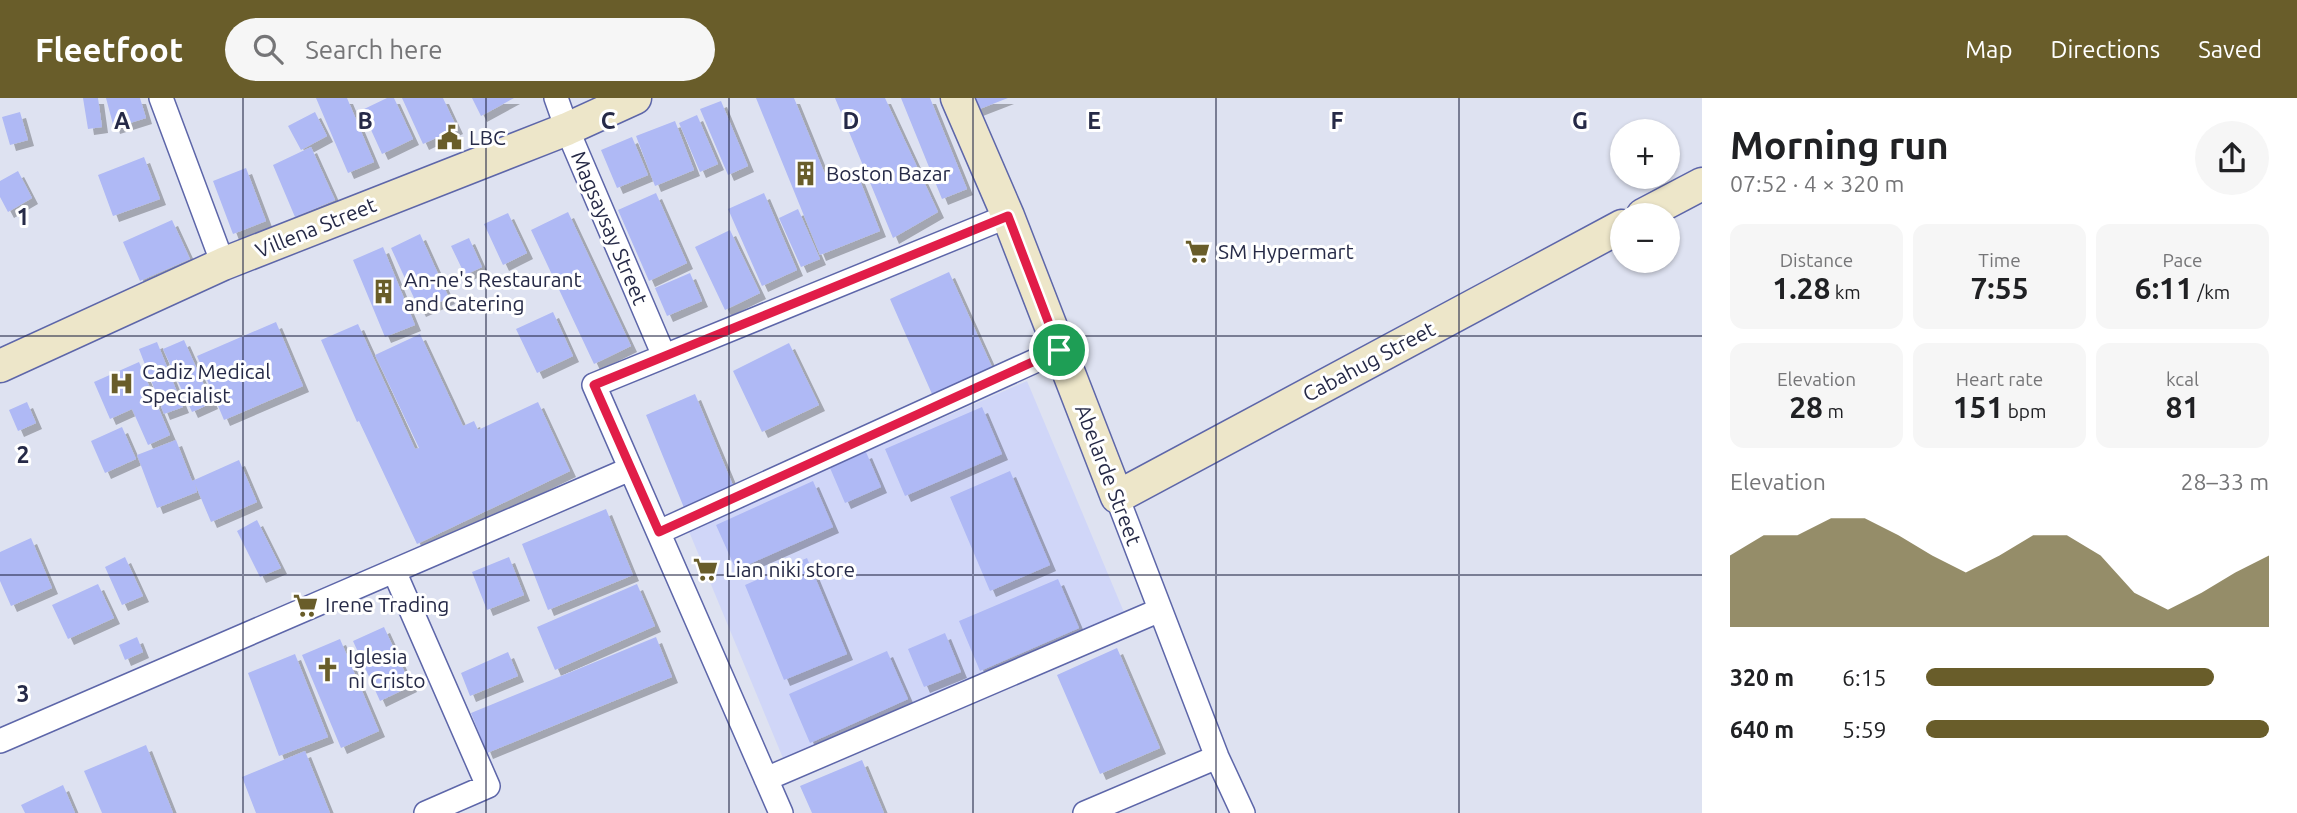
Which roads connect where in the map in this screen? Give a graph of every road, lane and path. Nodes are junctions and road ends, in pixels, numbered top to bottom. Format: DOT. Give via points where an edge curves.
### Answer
graph roads {
  1 [pos="161,98"];
  2 [pos="556,98"];
  3 [pos="635,98"];
  4 [pos="957,98"];
  5 [pos="567,129"];
  6 [pos="1702,184"];
  7 [pos="1666,203"];
  8 [pos="1008,216"];
  9 [pos="1610,232"];
  10 [pos="223,264"];
  11 [pos="1059,350"];
  12 [pos="664,356"];
  13 [pos="0,366"];
  14 [pos="630,469"];
  15 [pos="1116,497"];
  16 [pos="659,532"];
  17 [pos="394,571"];
  18 [pos="1160,610"];
  19 [pos="0,741"];
  20 [pos="1217,757"];
  21 [pos="766,779"];
  22 [pos="426,813"];
  23 [pos="781,813"];
  24 [pos="1085,813"];
  25 [pos="1243,813"];
  1 -- 10 [label="street"];
  2 -- 5 [label="street, Magsaysay Street"];
  3 -- 5 [label="main road, Villena Street"];
  4 -- 8 [label="main road, Abelarde Street"];
  5 -- 10 [label="main road, Villena Street"];
  5 -- 12 [label="street, Magsaysay Street"];
  6 -- 7 [label="main road"];
  8 -- 11 [label="main road, Abelarde Street"];
  8 -- 12 [label="street"];
  9 -- 15 [label="main road, Cabahug Street"];
  10 -- 13 [label="main road, Villena Street"];
  11 -- 15 [label="main road, Abelarde Street"];
  11 -- 16 [label="street"];
  12 -- 14 [label="street" via="594,385"];
  14 -- 16 [label="street"];
  14 -- 17 [label="street"];
  15 -- 18 [label="street, Abelarde Street"];
  16 -- 21 [label="street"];
  17 -- 19 [label="street"];
  17 -- 22 [label="street" via="488,786"];
  18 -- 20 [label="street, Abelarde Street"];
  18 -- 21 [label="street"];
  20 -- 24 [label="street"];
  20 -- 25 [label="street, Abelarde Street"];
  21 -- 23 [label="street"];
}
